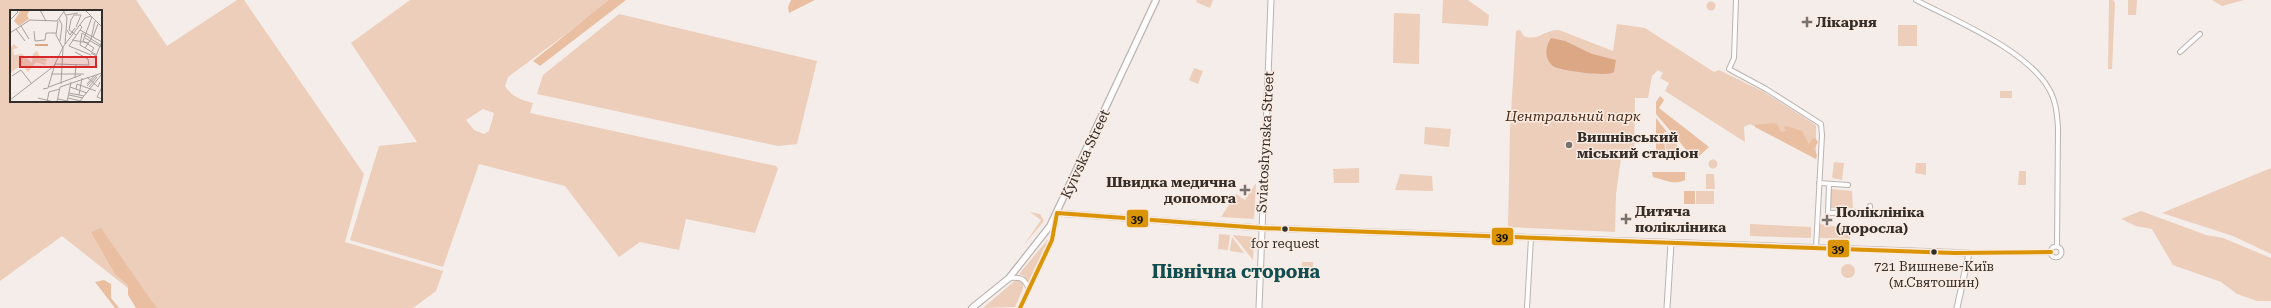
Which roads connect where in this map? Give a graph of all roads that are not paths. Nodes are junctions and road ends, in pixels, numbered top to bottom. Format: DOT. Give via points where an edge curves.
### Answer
graph roads {
  1 [pos="1156,0"];
  2 [pos="1271,0"];
  3 [pos="1736,0"];
  4 [pos="1916,0"];
  5 [pos="2200,34"];
  6 [pos="2180,52"];
  7 [pos="1819,183"];
  8 [pos="1829,184"];
  9 [pos="1848,186"];
  10 [pos="1870,206"];
  11 [pos="1057,213"];
  12 [pos="1261,228"];
  13 [pos="1531,238"];
  14 [pos="1671,243"];
  15 [pos="2057,247"];
  16 [pos="1816,248"];
  17 [pos="2051,252"];
  18 [pos="1969,253"];
  19 [pos="1009,278"];
  20 [pos="1029,290"];
  21 [pos="972,308"];
  22 [pos="1020,308"];
  23 [pos="1259,308"];
  24 [pos="1527,308"];
  25 [pos="1667,308"];
  26 [pos="1957,308"];
  1 -- 11 [label="main road, Kyivska Street"];
  2 -- 12 [label="street, Sviatoshynska Street"];
  3 -- 7 [label="street" via="1734,58 1729,69 1821,124"];
  4 -- 15 [label="street" via="2023,60 2050,90 2057,109 2058,127"];
  5 -- 6 [label="street"];
  7 -- 8 [label="street"];
  7 -- 16 [label="street"];
  8 -- 9 [label="street"];
  8 -- 10 [label="street" via="1828,213 1870,212"];
  11 -- 12 [label="street"];
  11 -- 19 [label="main road, Kyivska Street" via="1042,238"];
  11 -- 20 [label="street" via="1052,240"];
  12 -- 13 [label="street"];
  12 -- 23 [label="street, Sviatoshynska Street"];
  13 -- 14 [label="street"];
  13 -- 24 [label="street"];
  14 -- 16 [label="street"];
  14 -- 25 [label="street"];
  15 -- 17 [label="street"];
  15 -- 17 [label="street" via="2062,250 2060,257 2055,258"];
  16 -- 18 [label="street"];
  17 -- 18 [label="street"];
  18 -- 26 [label="street"];
  19 -- 20 [label="street" via="1020,277"];
  19 -- 21 [label="main road, Kyivska Street"];
  20 -- 22 [label="street"];
}
